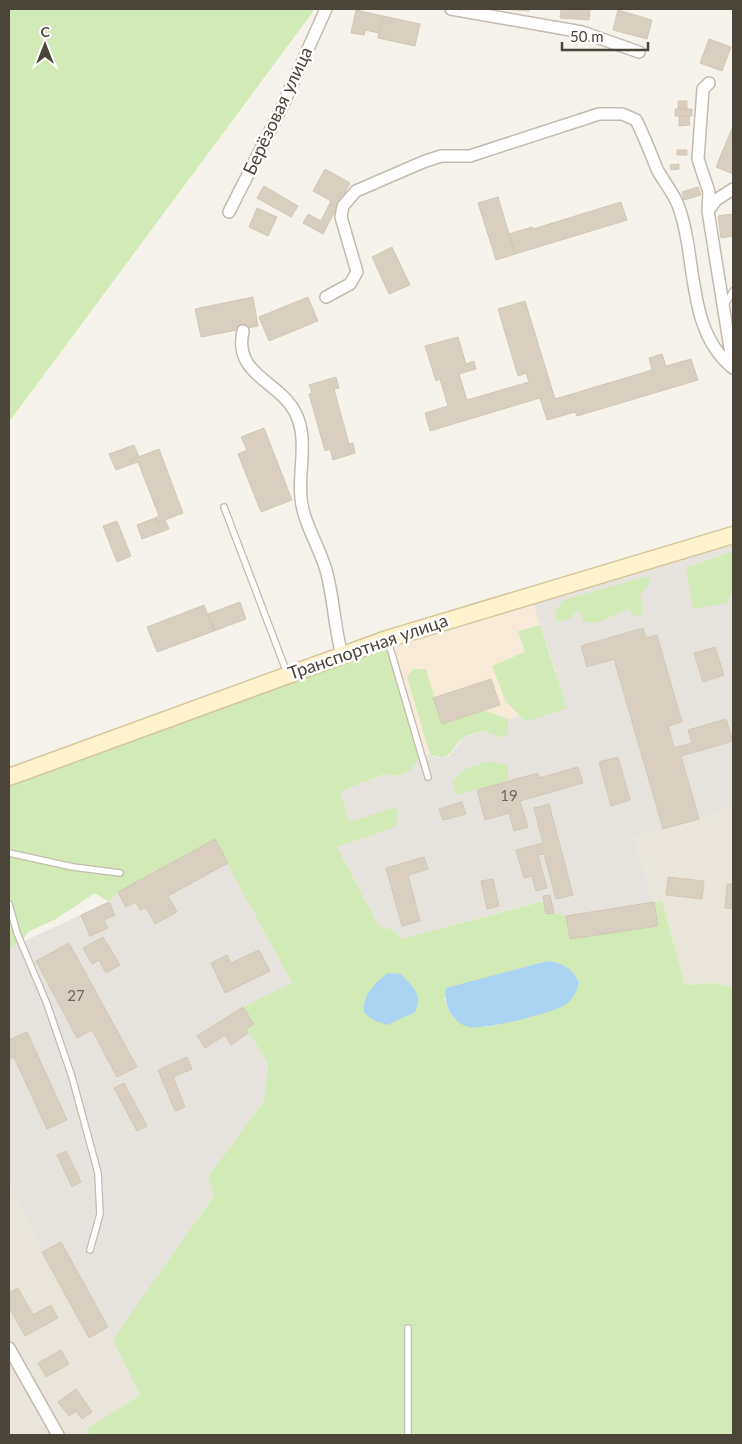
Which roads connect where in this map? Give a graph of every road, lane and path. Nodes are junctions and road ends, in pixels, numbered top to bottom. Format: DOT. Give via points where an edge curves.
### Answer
graph roads {
  1 [pos="326,9"];
  2 [pos="451,9"];
  3 [pos="639,52"];
  4 [pos="709,83"];
  5 [pos="733,189"];
  6 [pos="708,211"];
  7 [pos="229,212"];
  8 [pos="733,291"];
  9 [pos="326,298"];
  10 [pos="723,310"];
  11 [pos="242,331"];
  12 [pos="733,367"];
  13 [pos="224,507"];
  14 [pos="733,535"];
  15 [pos="387,639"];
  16 [pos="342,655"];
  17 [pos="287,675"];
  18 [pos="428,776"];
  19 [pos="9,777"];
  20 [pos="9,853"];
  21 [pos="120,873"];
  22 [pos="9,904"];
  23 [pos="90,1250"];
  24 [pos="408,1328"];
  25 [pos="9,1348"];
  26 [pos="58,1435"];
  27 [pos="408,1435"];
  1 -- 7 [label="street, Берёзовая улица" via="281,109"];
  2 -- 3 [label="street" via="582,32"];
  4 -- 6 [label="street" via="703,89 698,159 709,192"];
  5 -- 6 [label="street" via="716,200"];
  6 -- 10 [label="street"];
  8 -- 10 [label="lane"];
  9 -- 12 [label="street" via="350,284 357,272 341,217 344,206 356,191 442,156 470,156 590,116 622,114 636,120 677,205 696,298 710,342 723,360"];
  10 -- 12 [label="street"];
  11 -- 16 [label="street" via="240,345 251,371 278,392 295,412 303,441 301,500 326,570 334,628"];
  13 -- 17 [label="lane"];
  14 -- 15 [label="main road, Транспортная улица"];
  15 -- 16 [label="main road, Транспортная улица"];
  15 -- 18 [label="lane"];
  16 -- 17 [label="main road, Транспортная улица"];
  17 -- 19 [label="main road, Транспортная улица"];
  20 -- 21 [label="lane"];
  22 -- 23 [label="lane" via="17,934 47,1004 72,1077 98,1173 100,1214"];
  24 -- 27 [label="lane"];
  25 -- 26 [label="street"];
}
